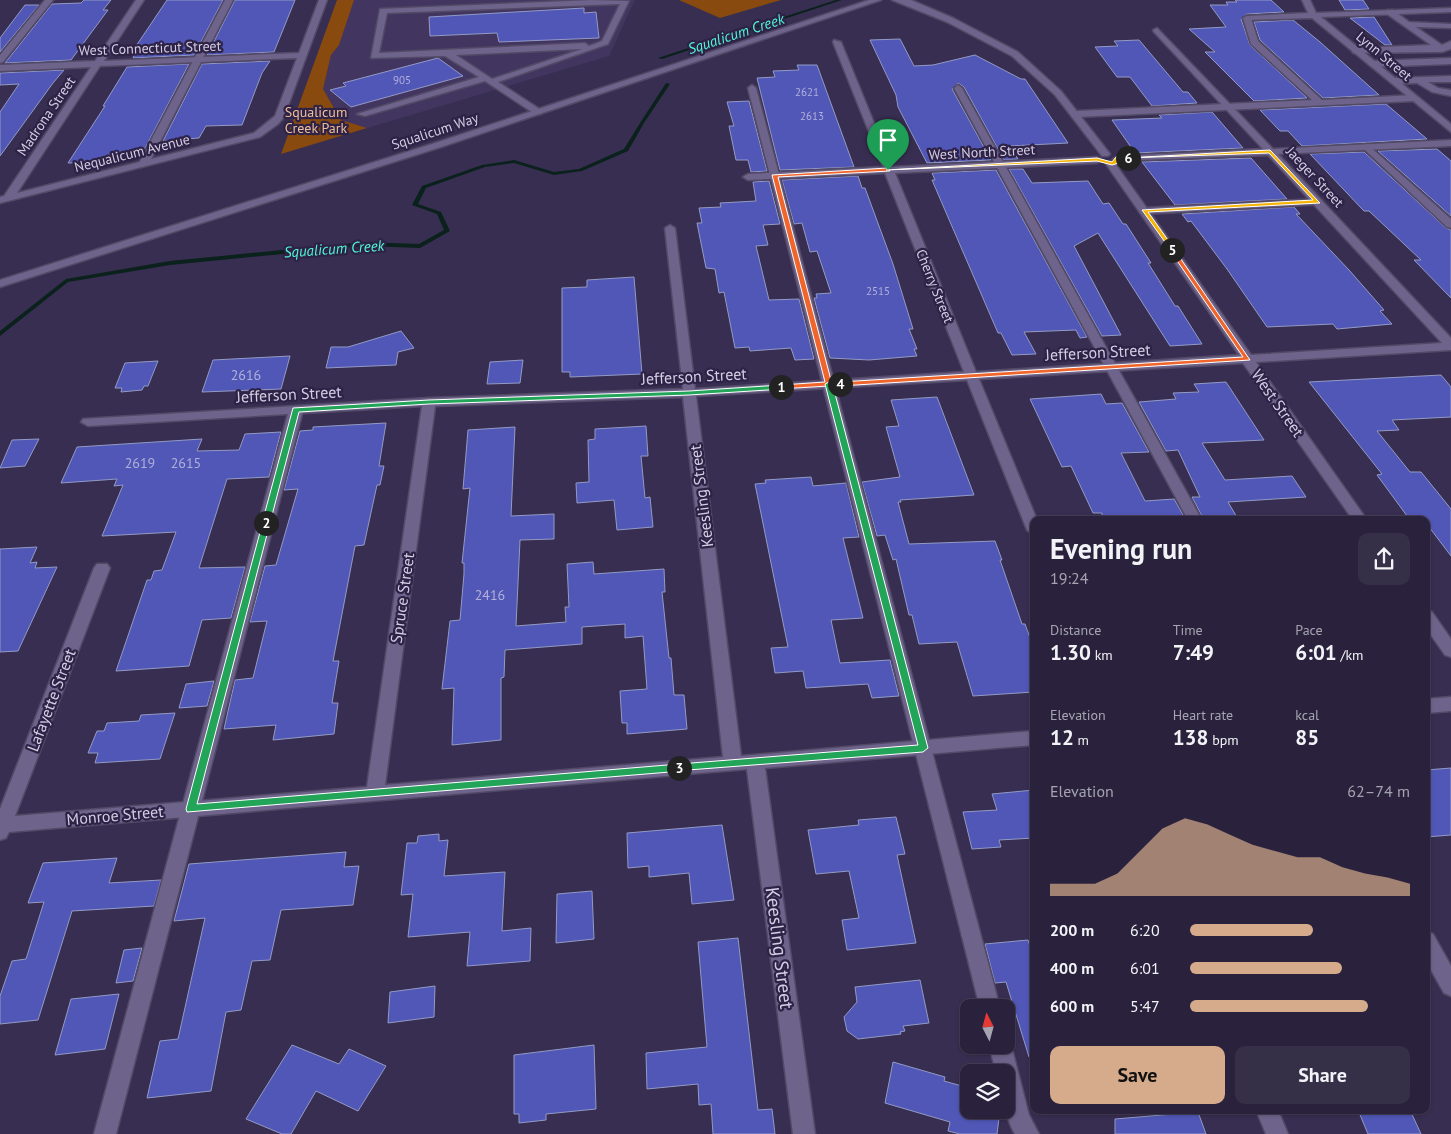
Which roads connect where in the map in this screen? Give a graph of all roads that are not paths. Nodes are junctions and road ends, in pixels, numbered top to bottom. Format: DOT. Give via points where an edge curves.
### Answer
graph roads {
  1 [pos="49,0"];
  2 [pos="140,0"];
  3 [pos="229,0"];
  4 [pos="323,0"];
  5 [pos="521,0"];
  6 [pos="625,0"];
  7 [pos="877,0"];
  8 [pos="1306,0"];
  9 [pos="897,1"];
  10 [pos="530,5"];
  11 [pos="1451,10"];
  12 [pos="1390,12"];
  13 [pos="1313,15"];
  14 [pos="1407,24"];
  15 [pos="1430,26"];
  16 [pos="1451,26"];
  17 [pos="1157,30"];
  18 [pos="837,42"];
  19 [pos="1451,43"];
  20 [pos="601,45"];
  21 [pos="1438,47"];
  22 [pos="1356,50"];
  23 [pos="447,53"];
  24 [pos="302,56"];
  25 [pos="1451,56"];
  26 [pos="0,60"];
  27 [pos="199,60"];
  28 [pos="1451,61"];
  29 [pos="97,64"];
  30 [pos="1372,64"];
  31 [pos="0,68"];
  32 [pos="1451,79"];
  33 [pos="489,80"];
  34 [pos="1418,80"];
  35 [pos="1393,81"];
  36 [pos="752,88"];
  37 [pos="958,88"];
  38 [pos="1451,93"];
  39 [pos="1414,98"];
  40 [pos="1320,103"];
  41 [pos="1229,107"];
  42 [pos="538,112"];
  43 [pos="362,114"];
  44 [pos="1076,114"];
  45 [pos="1451,130"];
  46 [pos="1451,143"];
  47 [pos="1368,147"];
  48 [pos="1270,151"];
  49 [pos="1108,159"];
  50 [pos="1000,164"];
  51 [pos="143,165"];
  52 [pos="888,170"];
  53 [pos="775,175"];
  54 [pos="748,176"];
  55 [pos="4,199"];
  56 [pos="1318,202"];
  57 [pos="1144,211"];
  58 [pos="1451,225"];
  59 [pos="670,228"];
  60 [pos="0,284"];
  61 [pos="1451,346"];
  62 [pos="1247,359"];
  63 [pos="1111,367"];
  64 [pos="972,376"];
  65 [pos="829,384"];
  66 [pos="689,393"];
  67 [pos="429,402"];
  68 [pos="296,410"];
  69 [pos="88,422"];
  70 [pos="1193,516"];
  71 [pos="1357,516"];
  72 [pos="1030,520"];
  73 [pos="102,568"];
  74 [pos="1430,622"];
  75 [pos="1451,651"];
  76 [pos="1451,704"];
  77 [pos="1430,706"];
  78 [pos="1030,738"];
  79 [pos="923,748"];
  80 [pos="755,762"];
  81 [pos="733,764"];
  82 [pos="375,794"];
  83 [pos="191,809"];
  84 [pos="1,828"];
  85 [pos="1430,948"];
  86 [pos="1451,986"];
  87 [pos="988,999"];
  88 [pos="1002,1054"];
  89 [pos="1270,1114"];
  90 [pos="106,1134"];
  91 [pos="804,1134"];
  92 [pos="1028,1134"];
  93 [pos="1277,1134"];
  1 -- 26 [label="street"];
  2 -- 29 [label="street, Madrona Street"];
  3 -- 27 [label="street"];
  4 -- 24 [label="street"];
  5 -- 10 [label="street"];
  6 -- 10 [label="street"];
  6 -- 20 [label="street"];
  7 -- 42 [label="street, Squalicum Way"];
  8 -- 13 [label="street, Lynn Street"];
  9 -- 44 [label="street, West Street" via="999,44 1050,82"];
  10 -- 23 [label="street" via="383,11 374,56"];
  11 -- 12 [label="street"];
  12 -- 13 [label="street"];
  12 -- 14 [label="street"];
  13 -- 22 [label="street, Lynn Street"];
  13 -- 40 [label="street" via="1247,18 1254,42"];
  14 -- 15 [label="street"];
  14 -- 21 [label="street"];
  15 -- 16 [label="street"];
  15 -- 19 [label="street"];
  17 -- 41 [label="street, Jaeger Street"];
  18 -- 52 [label="street, Cherry Street"];
  19 -- 21 [label="street" via="1448,47"];
  20 -- 23 [label="street"];
  20 -- 33 [label="street"];
  21 -- 22 [label="street"];
  21 -- 25 [label="street"];
  22 -- 30 [label="street, Lynn Street"];
  23 -- 33 [label="street"];
  24 -- 27 [label="street, West Connecticut Street"];
  24 -- 51 [label="street, Nequalicum Avenue" via="279,117 269,127 257,135"];
  27 -- 29 [label="street, West Connecticut Street"];
  27 -- 51 [label="street"];
  28 -- 30 [label="street"];
  29 -- 31 [label="street, West Connecticut Street"];
  29 -- 55 [label="street, Madrona Street"];
  30 -- 35 [label="street, Lynn Street"];
  32 -- 34 [label="street"];
  33 -- 42 [label="street"];
  33 -- 43 [label="street"];
  34 -- 35 [label="street"];
  34 -- 38 [label="street" via="1434,90"];
  35 -- 39 [label="street, Lynn Street"];
  36 -- 53 [label="street"];
  37 -- 50 [label="street"];
  39 -- 40 [label="street"];
  39 -- 45 [label="street, Lynn Street"];
  40 -- 41 [label="street"];
  41 -- 44 [label="street"];
  41 -- 48 [label="street, Jaeger Street"];
  42 -- 60 [label="street, Squalicum Way"];
  44 -- 49 [label="street, West Street"];
  46 -- 47 [label="street, West North Street"];
  47 -- 48 [label="street, West North Street"];
  47 -- 58 [label="street"];
  48 -- 49 [label="street, West North Street"];
  48 -- 56 [label="street, Jaeger Street"];
  49 -- 50 [label="street, West North Street"];
  49 -- 57 [label="street, West Street"];
  50 -- 52 [label="street, West North Street"];
  50 -- 63 [label="street"];
  51 -- 55 [label="street, Nequalicum Avenue"];
  52 -- 53 [label="street, West North Street"];
  52 -- 64 [label="street, Cherry Street"];
  53 -- 54 [label="street, West North Street"];
  53 -- 65 [label="street"];
  56 -- 57 [label="street"];
  56 -- 61 [label="street, Jaeger Street"];
  57 -- 62 [label="street, West Street"];
  59 -- 66 [label="street, Keesling Street"];
  61 -- 62 [label="street, Jefferson Street"];
  62 -- 63 [label="street, Jefferson Street"];
  62 -- 71 [label="street, West Street"];
  63 -- 64 [label="street, Jefferson Street"];
  63 -- 70 [label="street"];
  64 -- 65 [label="street, Jefferson Street"];
  64 -- 72 [label="street, Cherry Street"];
  65 -- 66 [label="street, Jefferson Street"];
  65 -- 79 [label="street"];
  66 -- 67 [label="street, Jefferson Street"];
  66 -- 81 [label="street, Keesling Street"];
  67 -- 68 [label="street, Jefferson Street"];
  67 -- 82 [label="street, Spruce Street"];
  68 -- 69 [label="street, Jefferson Street"];
  68 -- 83 [label="street"];
  73 -- 84 [label="street, Lafayette Street"];
  74 -- 75 [label="street"];
  76 -- 77 [label="street"];
  78 -- 79 [label="street, Monroe Street"];
  79 -- 80 [label="street, Monroe Street"];
  79 -- 87 [label="street"];
  80 -- 81 [label="street, Monroe Street"];
  80 -- 91 [label="street, Keesling Street"];
  81 -- 82 [label="street, Monroe Street"];
  82 -- 83 [label="street, Monroe Street"];
  83 -- 84 [label="street, Monroe Street"];
  83 -- 90 [label="street"];
  85 -- 86 [label="street"];
  88 -- 92 [label="street" via="1019,1120"];
  89 -- 93 [label="street"];
}
